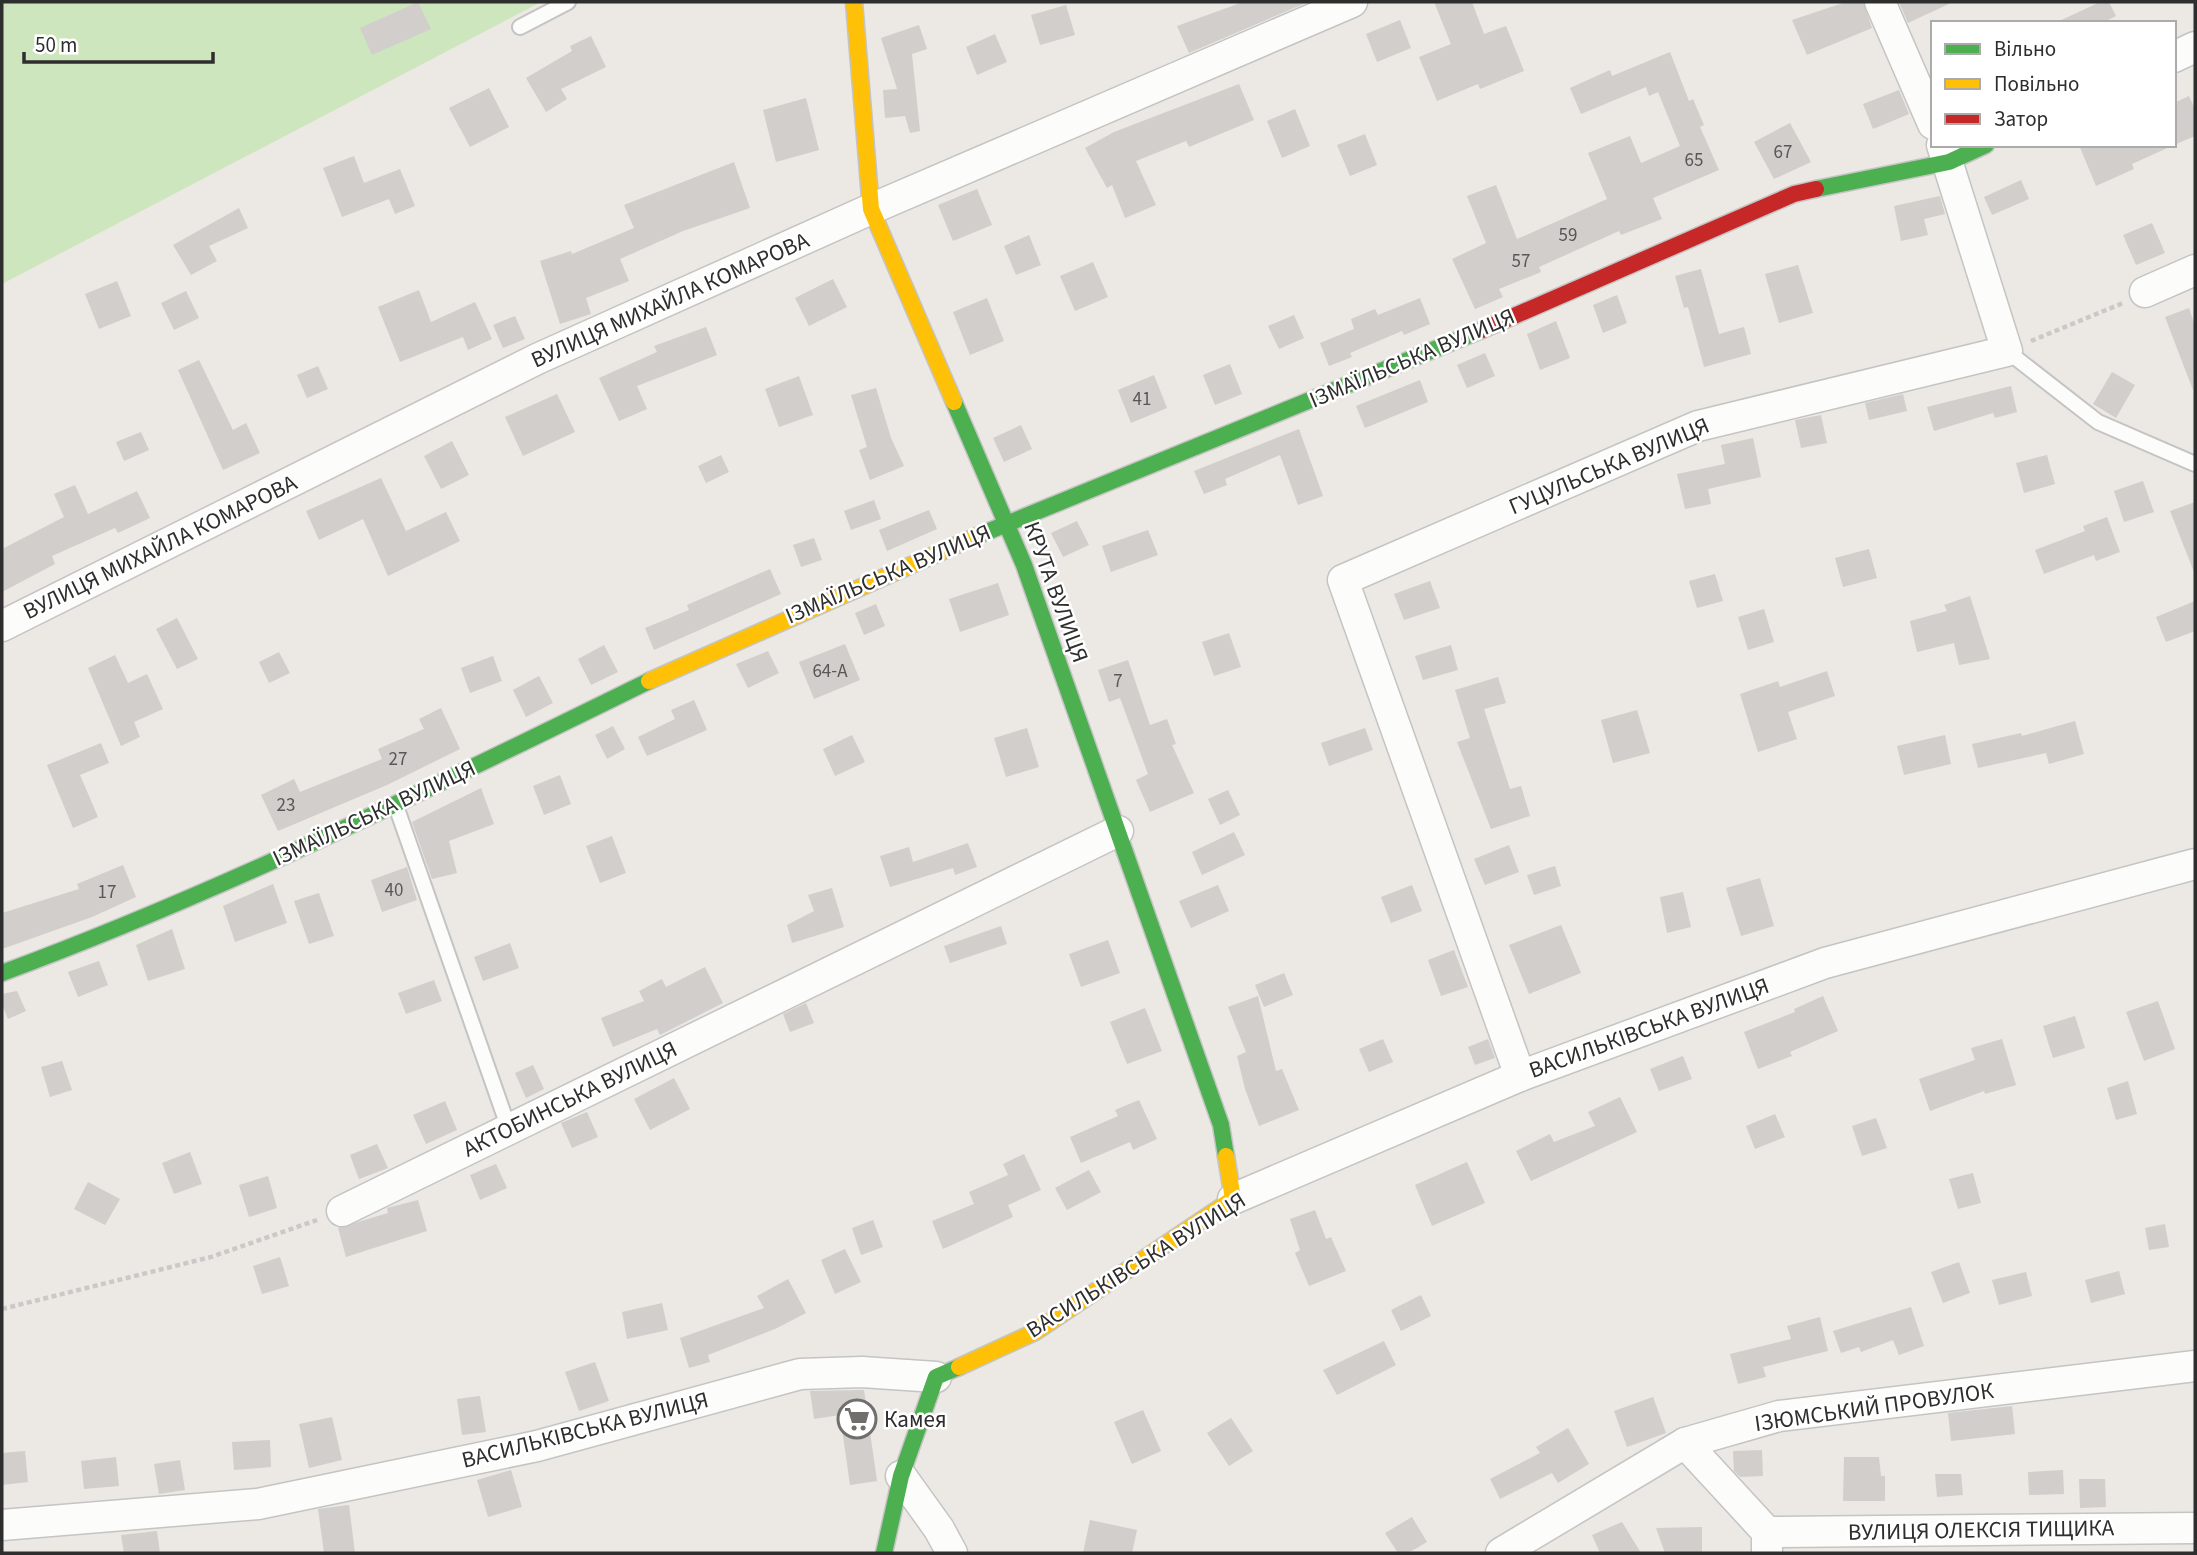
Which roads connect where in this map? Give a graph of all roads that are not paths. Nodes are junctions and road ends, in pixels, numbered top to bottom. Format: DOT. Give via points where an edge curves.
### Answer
graph roads {
  1 [pos="568,2"];
  2 [pos="854,2"];
  3 [pos="1352,2"];
  4 [pos="1880,2"];
  5 [pos="520,27"];
  6 [pos="2195,47"];
  7 [pos="2176,56"];
  8 [pos="1931,119"];
  9 [pos="1977,147"];
  10 [pos="1946,154"];
  11 [pos="871,209"];
  12 [pos="2195,270"];
  13 [pos="2146,292"];
  14 [pos="2007,351"];
  15 [pos="2195,464"];
  16 [pos="1007,523"];
  17 [pos="2,626"];
  18 [pos="396,805"];
  19 [pos="1118,831"];
  20 [pos="2195,864"];
  21 [pos="2,973"];
  22 [pos="1520,1076"];
  23 [pos="509,1129"];
  24 [pos="1233,1199"];
  25 [pos="342,1211"];
  26 [pos="2195,1367"];
  27 [pos="936,1377"];
  28 [pos="1685,1443"];
  29 [pos="901,1476"];
  30 [pos="2,1525"];
  31 [pos="2195,1528"];
  32 [pos="1767,1543"];
  33 [pos="884,1553"];
  34 [pos="952,1553"];
  35 [pos="1502,1553"];
  1 -- 5 [label="lane"];
  2 -- 11 [label="street, КРУТА ВУЛИЦЯ"];
  3 -- 11 [label="street, ВУЛИЦЯ МИХАЙЛА КОМАРОВА"];
  4 -- 8 [label="street"];
  6 -- 7 [label="street"];
  9 -- 10 [label="street, ІЗМАЇЛЬСЬКА ВУЛИЦЯ"];
  10 -- 14 [label="street"];
  10 -- 16 [label="street, ІЗМАЇЛЬСЬКА ВУЛИЦЯ" via="1794,194 1422,356"];
  11 -- 16 [label="street, КРУТА ВУЛИЦЯ"];
  11 -- 17 [label="street, ВУЛИЦЯ МИХАЙЛА КОМАРОВА" via="537,359"];
  12 -- 13 [label="street"];
  14 -- 15 [label="lane" via="2098,422"];
  14 -- 22 [label="street, ГУЦУЛЬСЬКА ВУЛИЦЯ" via="1698,426 1343,580"];
  16 -- 18 [label="street, ІЗМАЇЛЬСЬКА ВУЛИЦЯ" via="695,658"];
  16 -- 19 [label="street, КРУТА ВУЛИЦЯ"];
  18 -- 21 [label="street, ІЗМАЇЛЬСЬКА ВУЛИЦЯ" via="100,937"];
  18 -- 23 [label="lane"];
  19 -- 23 [label="street, АКТОБИНСЬКА ВУЛИЦЯ"];
  19 -- 24 [label="street, КРУТА ВУЛИЦЯ" via="1221,1125"];
  20 -- 22 [label="street, ВАСИЛЬКІВСЬКА ВУЛИЦЯ" via="1825,962"];
  22 -- 24 [label="street, ВАСИЛЬКІВСЬКА ВУЛИЦЯ"];
  23 -- 25 [label="street, АКТОБИНСЬКА ВУЛИЦЯ"];
  24 -- 27 [label="street, ВАСИЛЬКІВСЬКА ВУЛИЦЯ" via="1035,1332"];
  26 -- 28 [label="street, ІЗЮМСЬКИЙ ПРОВУЛОК" via="1805,1412"];
  27 -- 29 [label="street"];
  27 -- 30 [label="street, ВАСИЛЬКІВСЬКА ВУЛИЦЯ" via="800,1374 537,1446 258,1504"];
  28 -- 32 [label="street"];
  28 -- 35 [label="street, ІЗЮМСЬКИЙ ПРОВУЛОК"];
  29 -- 33 [label="street"];
  29 -- 34 [label="street"];
  31 -- 32 [label="street, ВУЛИЦЯ ОЛЕКСІЯ ТИЩИКА"];
}
